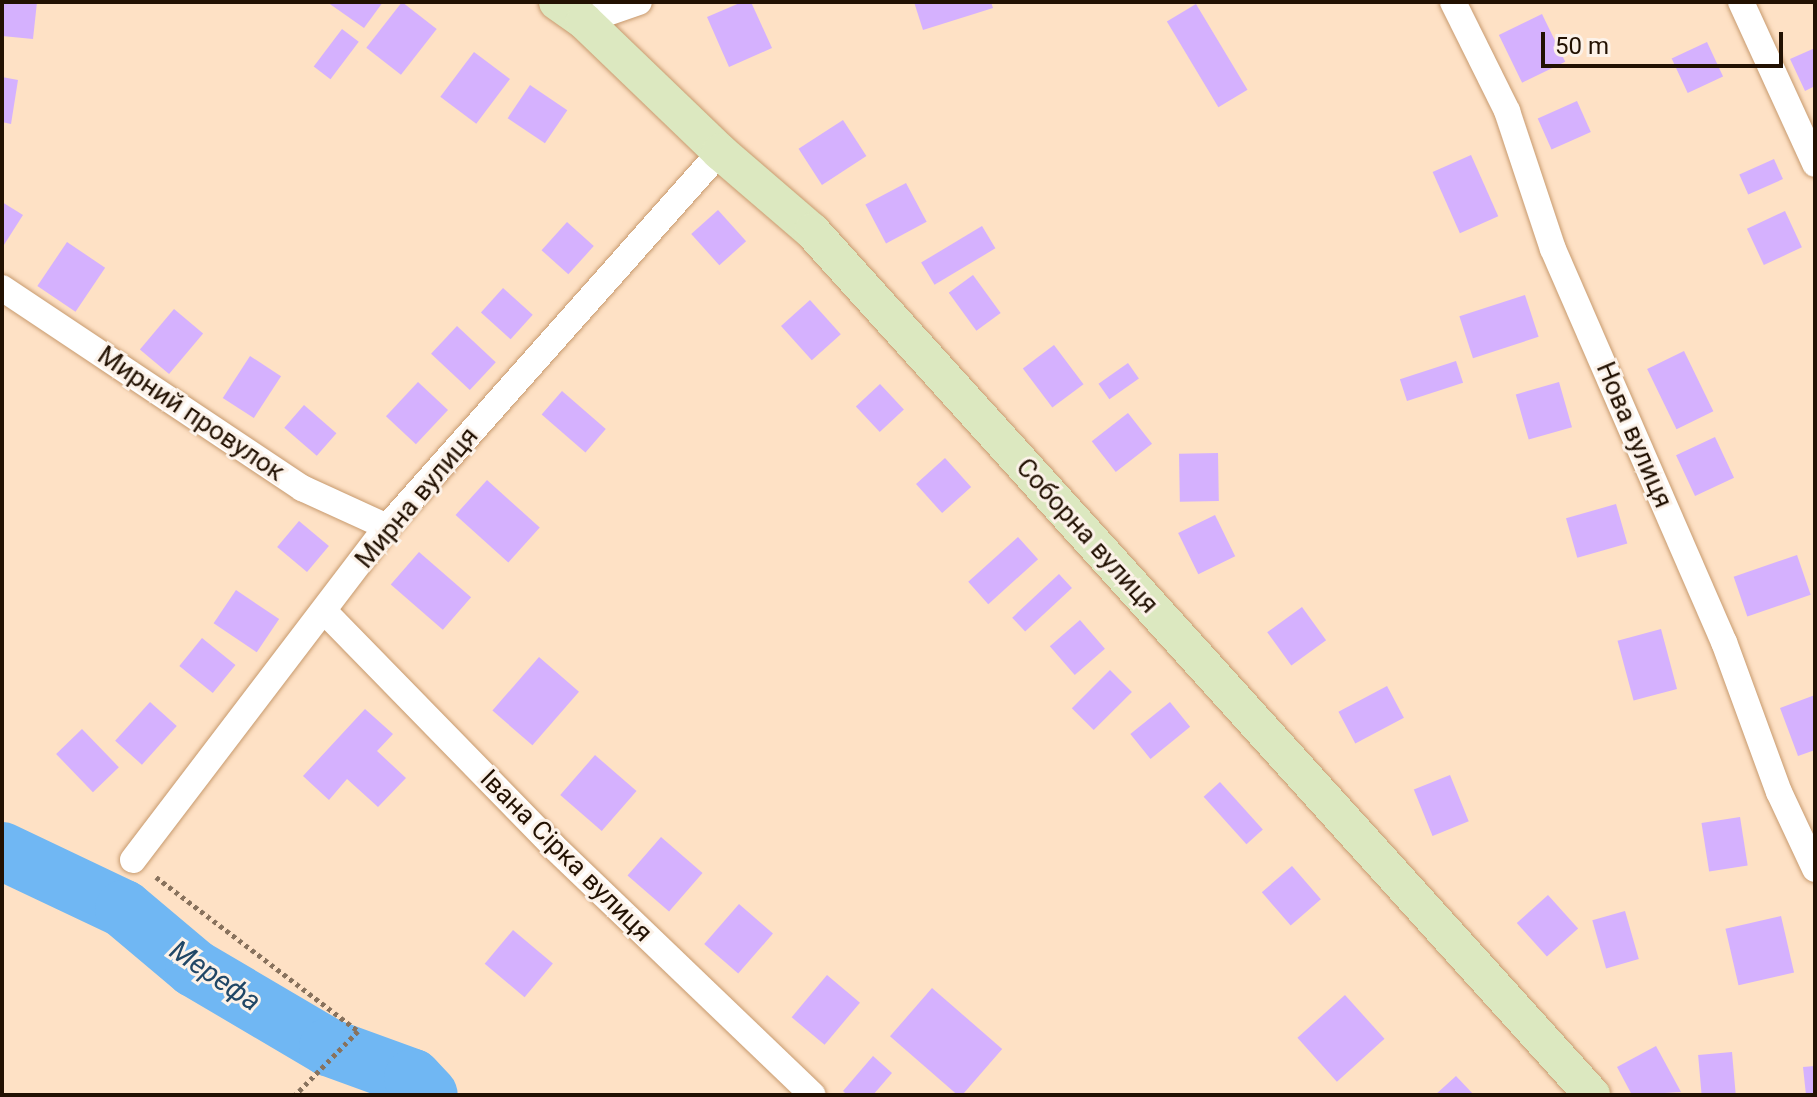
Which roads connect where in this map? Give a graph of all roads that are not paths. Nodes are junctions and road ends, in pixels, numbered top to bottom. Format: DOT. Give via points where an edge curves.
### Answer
graph roads {
  1 [pos="639,2"];
  2 [pos="1453,2"];
  3 [pos="1741,2"];
  4 [pos="570,11"];
  5 [pos="720,152"];
  6 [pos="1815,164"];
  7 [pos="2,288"];
  8 [pos="387,527"];
  9 [pos="324,611"];
  10 [pos="133,860"];
  11 [pos="1815,869"];
  12 [pos="813,1095"];
  13 [pos="1592,1095"];
  1 -- 4 [label="street"];
  2 -- 11 [label="street, Нова вулиця" via="1507,111 1553,249 1724,642 1779,792"];
  3 -- 6 [label="street"];
  4 -- 5 [label="street, Соборна вулиця"];
  5 -- 8 [label="street, Мирна вулиця"];
  5 -- 13 [label="street, Соборна вулиця" via="812,231"];
  7 -- 8 [label="street, Мирний провулок" via="302,488"];
  8 -- 9 [label="street, Мирна вулиця"];
  9 -- 10 [label="street, Мирна вулиця"];
  9 -- 12 [label="street, Івана Сірка вулиця" via="552,845"];
}
